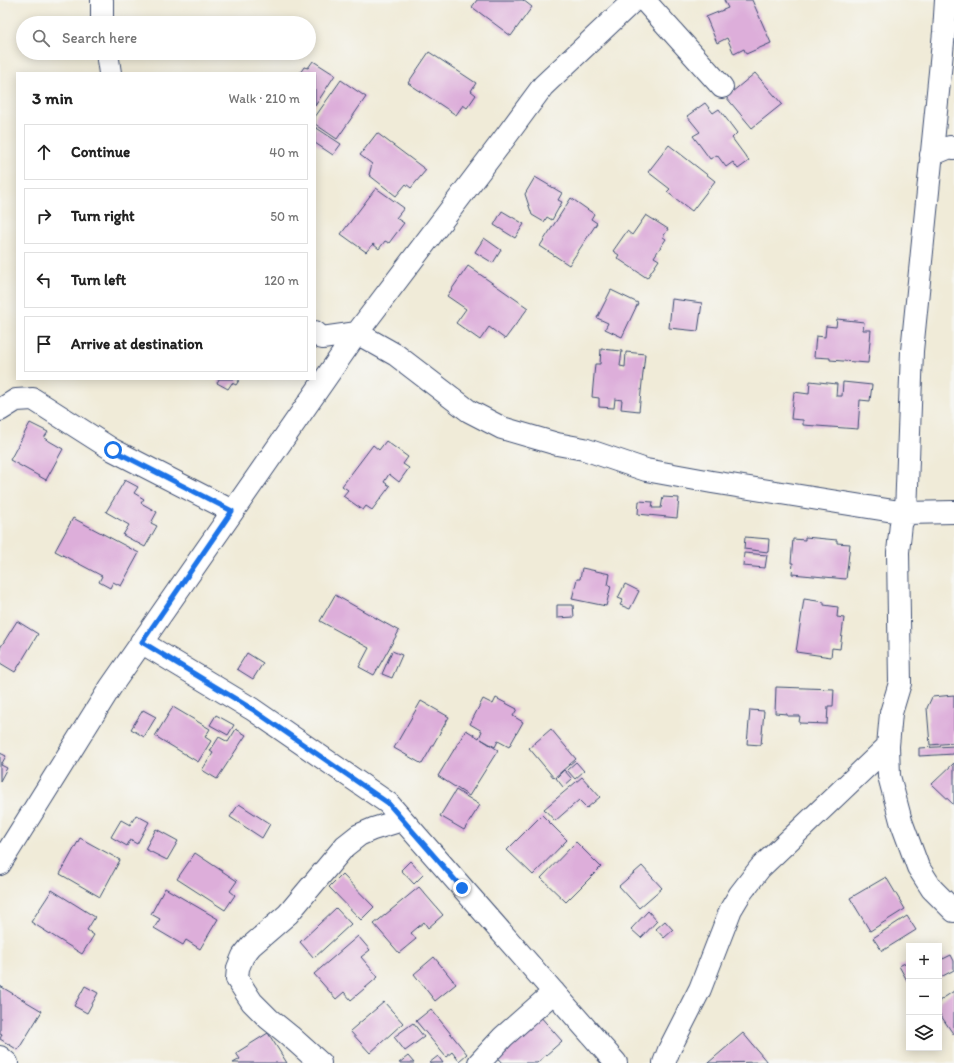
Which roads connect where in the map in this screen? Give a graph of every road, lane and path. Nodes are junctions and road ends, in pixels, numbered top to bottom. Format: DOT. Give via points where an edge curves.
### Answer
graph roads {
  1 [pos="102,0"];
  2 [pos="634,0"];
  3 [pos="644,0"];
  4 [pos="946,0"];
  5 [pos="102,16"];
  6 [pos="108,60"];
  7 [pos="110,72"];
  8 [pos="722,87"];
  9 [pos="954,148"];
  10 [pos="931,154"];
  11 [pos="316,333"];
  12 [pos="357,333"];
  13 [pos="0,410"];
  14 [pos="232,511"];
  15 [pos="954,512"];
  16 [pos="906,513"];
  17 [pos="142,642"];
  18 [pos="888,746"];
  19 [pos="402,820"];
  20 [pos="0,864"];
  21 [pos="954,911"];
  22 [pos="554,992"];
  23 [pos="0,1058"];
  24 [pos="7,1063"];
  25 [pos="320,1063"];
  26 [pos="479,1063"];
  27 [pos="616,1063"];
  28 [pos="664,1063"];
  1 -- 5 [label="street"];
  2 -- 12 [label="street" via="543,86"];
  3 -- 8 [label="street"];
  4 -- 10 [label="street"];
  6 -- 7 [label="street"];
  9 -- 10 [label="street"];
  10 -- 16 [label="street" via="912,351"];
  11 -- 12 [label="street" via="322,338"];
  12 -- 14 [label="street"];
  12 -- 16 [label="street" via="396,355 469,411 502,428 584,449 646,470"];
  13 -- 14 [label="street" via="16,400 33,399 113,450"];
  14 -- 17 [label="street"];
  15 -- 16 [label="street"];
  16 -- 18 [label="street" via="901,524 898,552 900,683 891,713"];
  17 -- 19 [label="street" via="252,709 388,803"];
  17 -- 20 [label="street" via="110,688"];
  18 -- 21 [label="street" via="889,776 918,867 932,889"];
  18 -- 28 [label="street" via="760,868 740,894 731,909 700,989"];
  19 -- 22 [label="street"];
  19 -- 25 [label="street" via="359,835 346,846 288,914 250,946 238,968 237,980 252,1002"];
  22 -- 26 [label="street" via="503,1037"];
  22 -- 27 [label="street"];
  23 -- 24 [label="street"];
}
